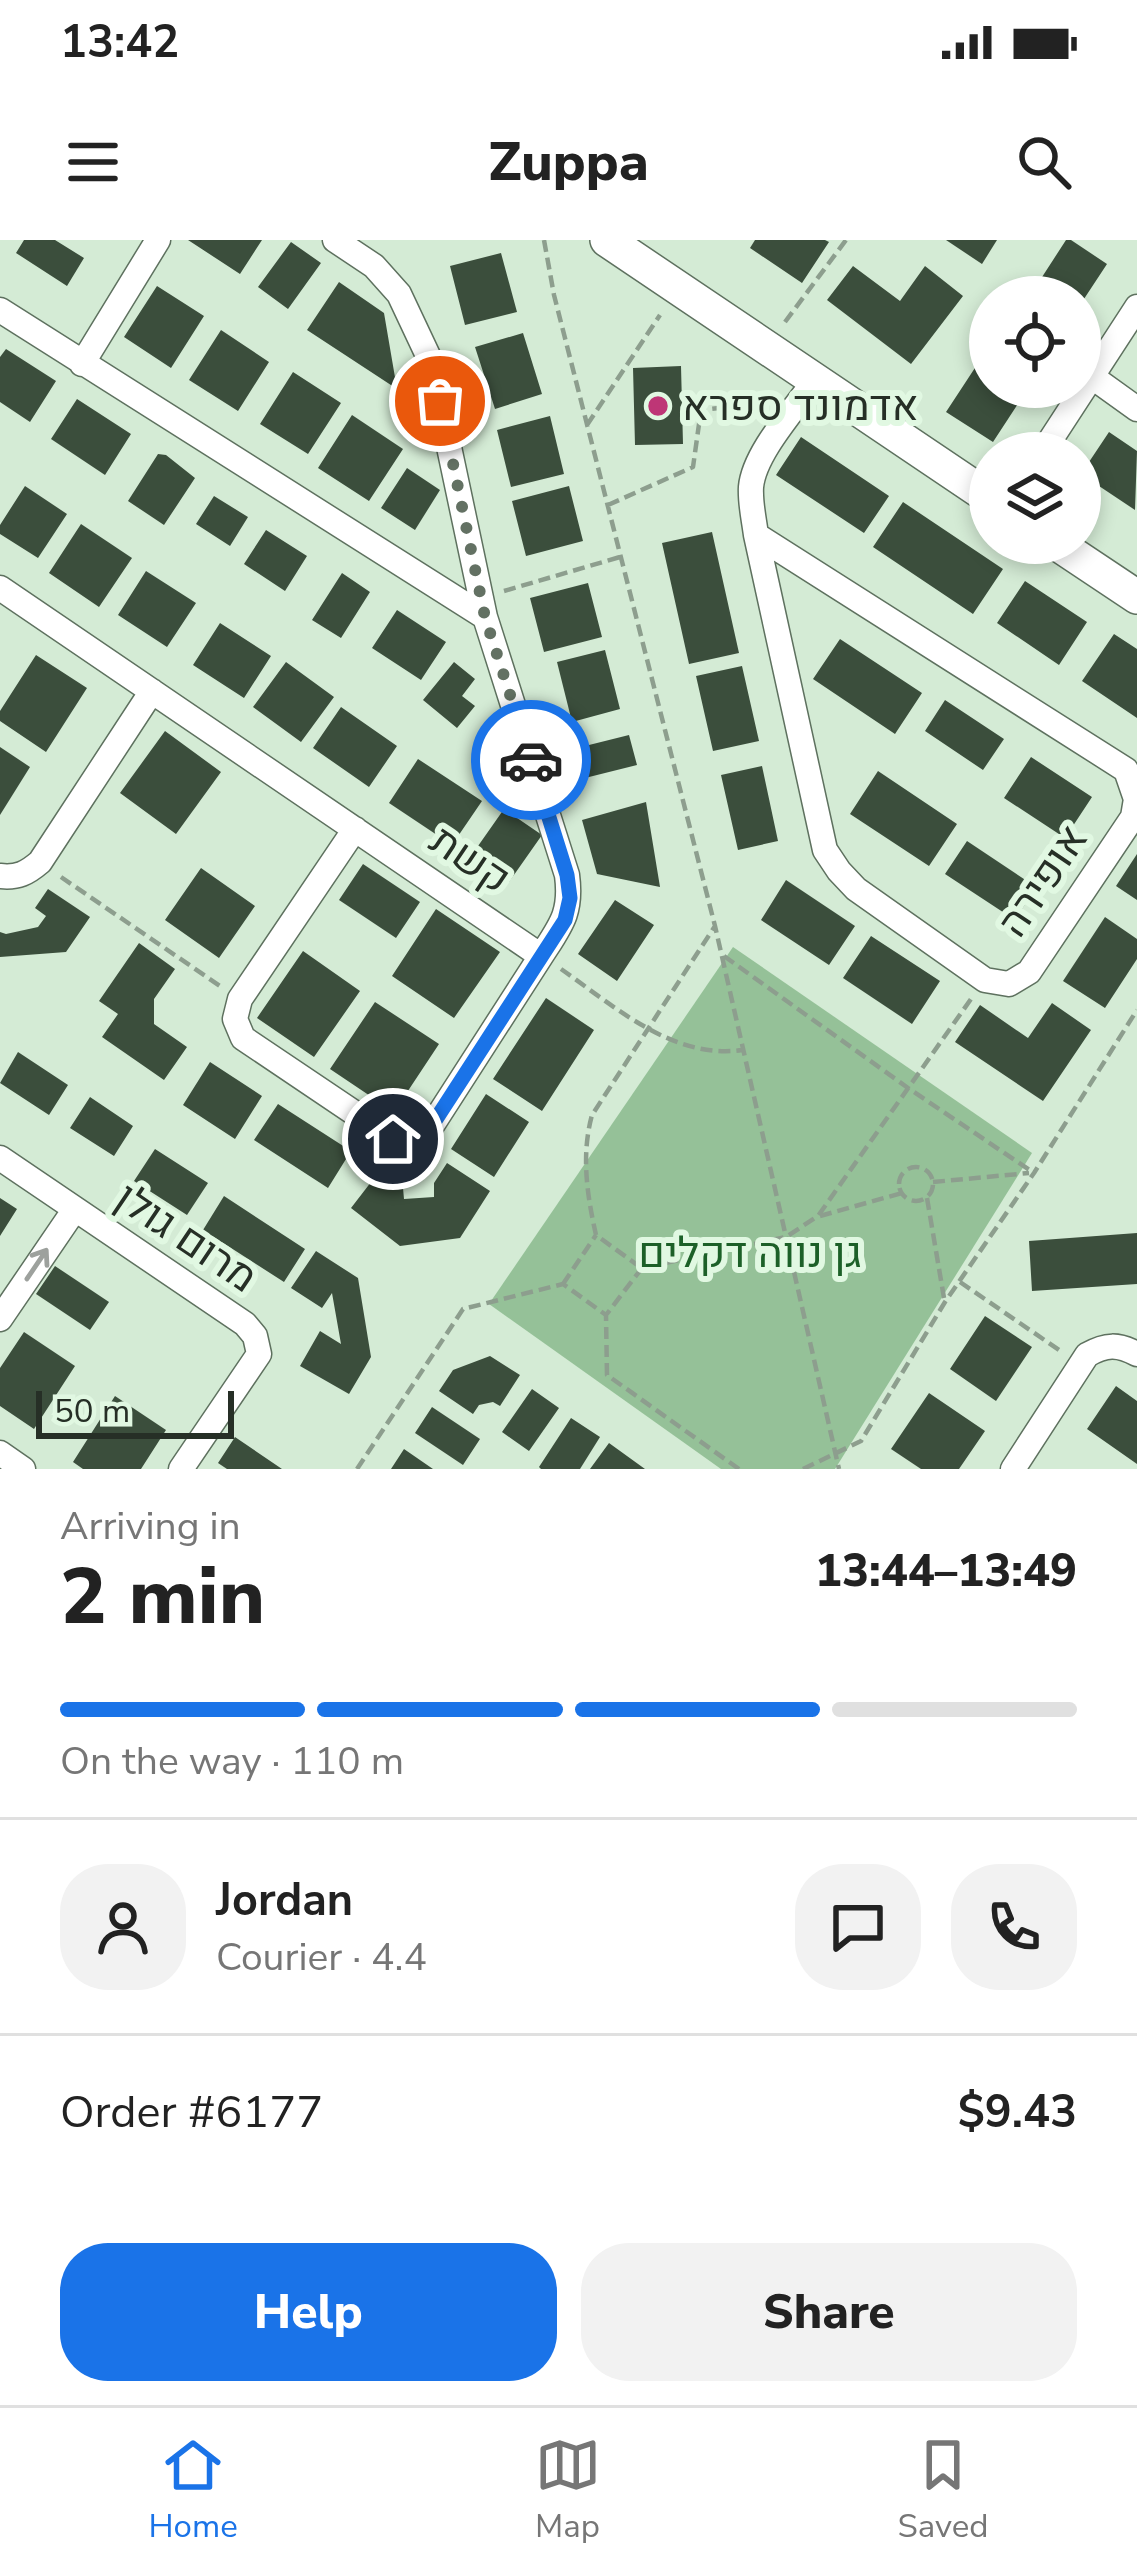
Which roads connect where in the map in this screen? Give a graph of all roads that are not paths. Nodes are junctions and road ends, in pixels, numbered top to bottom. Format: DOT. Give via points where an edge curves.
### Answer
graph roads {
  1 [pos="158,240"];
  2 [pos="334,240"];
  3 [pos="607,240"];
  4 [pos="1137,307"];
  5 [pos="0,310"];
  6 [pos="1101,361"];
  7 [pos="82,364"];
  8 [pos="1101,383"];
  9 [pos="808,390"];
  10 [pos="1137,409"];
  11 [pos="969,486"];
  12 [pos="756,535"];
  13 [pos="1088,564"];
  14 [pos="0,588"];
  15 [pos="1137,597"];
  16 [pos="483,607"];
  17 [pos="152,691"];
  18 [pos="355,830"];
  19 [pos="0,876"];
  20 [pos="541,956"];
  21 [pos="0,1158"];
  22 [pos="75,1208"];
  23 [pos="0,1319"];
  24 [pos="1137,1354"];
  25 [pos="0,1454"];
  26 [pos="23,1469"];
  27 [pos="181,1469"];
  28 [pos="1013,1469"];
  1 -- 7 [label="street"];
  2 -- 16 [label="street, קשת" via="399,294 431,362"];
  3 -- 9 [label="street" via="766,348"];
  4 -- 6 [label="street"];
  5 -- 7 [label="street"];
  7 -- 16 [label="street"];
  8 -- 10 [label="street"];
  9 -- 11 [label="street"];
  9 -- 12 [label="street, אופירה" via="758,463 751,483"];
  12 -- 12 [label="street, אופירה" via="825,850 838,871 985,980 1009,984 1030,973 1133,817 1126,770"];
  13 -- 15 [label="street"];
  14 -- 17 [label="street, קשת"];
  16 -- 20 [label="street, קשת" via="567,875 565,920"];
  17 -- 18 [label="street, קשת"];
  17 -- 19 [label="street" via="40,862 26,874"];
  18 -- 20 [label="street, קשת"];
  18 -- 20 [label="street" via="240,999 236,1019 244,1038 393,1139 429,1130"];
  21 -- 22 [label="street, מרום גולן"];
  23 -- 22 [label="street, one-way"];
  22 -- 27 [label="street, מרום גולן" via="255,1336 259,1354"];
  24 -- 28 [label="street" via="1118,1345 1088,1355"];
  25 -- 26 [label="street"];
}
